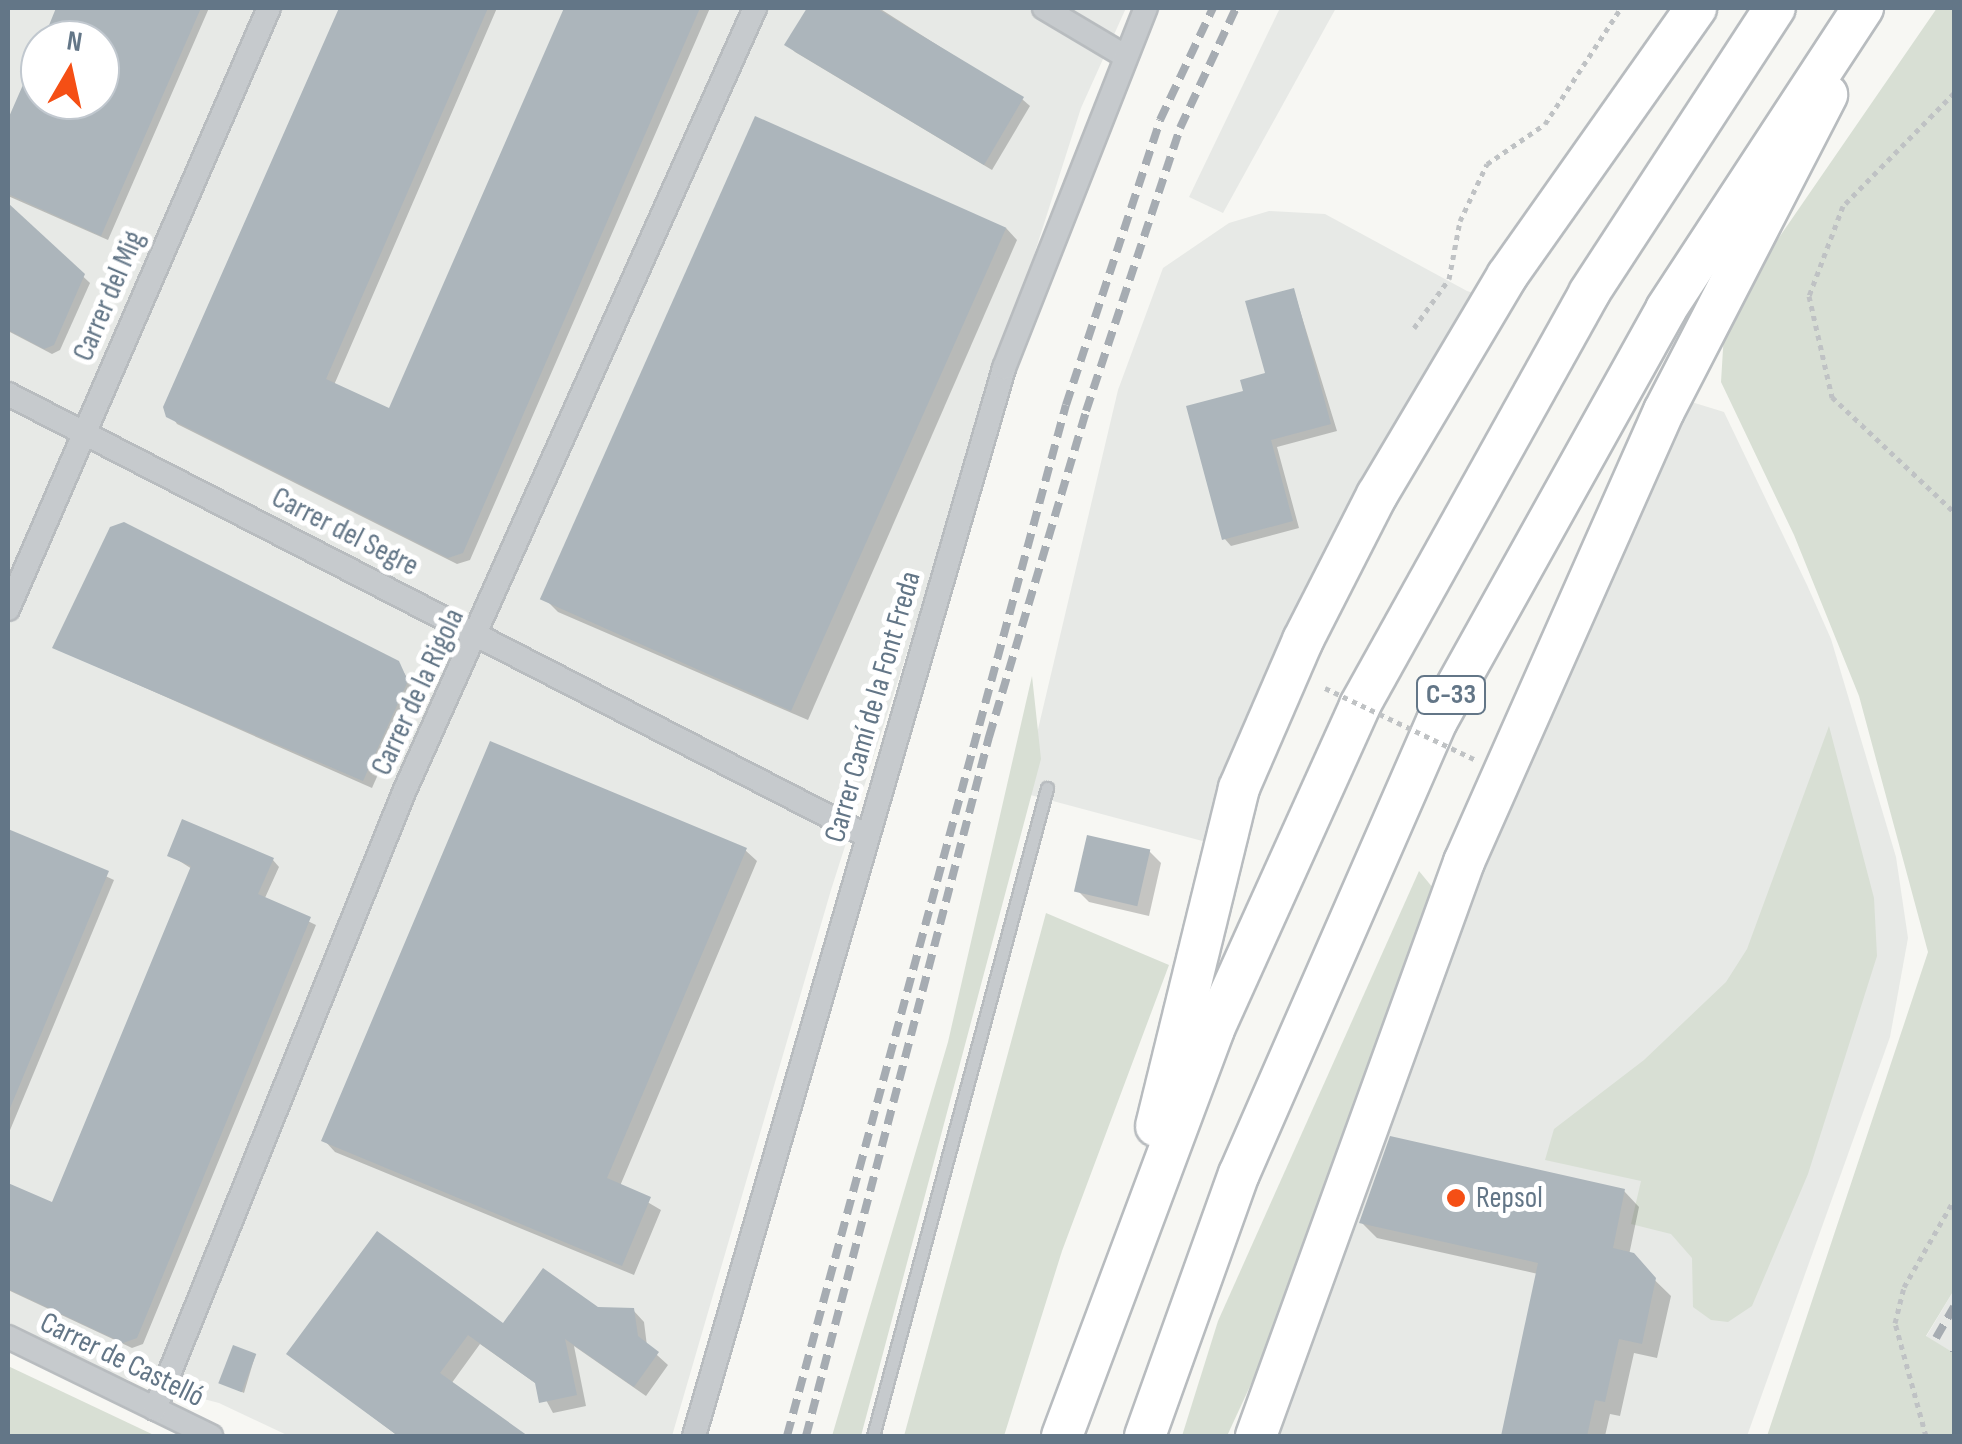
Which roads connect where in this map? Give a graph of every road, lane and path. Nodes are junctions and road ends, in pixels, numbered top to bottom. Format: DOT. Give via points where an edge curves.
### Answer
graph roads {
  1 [pos="269,8"];
  2 [pos="755,8"];
  3 [pos="1044,8"];
  4 [pos="1146,8"];
  5 [pos="1622,8"];
  6 [pos="1696,8"];
  7 [pos="1776,8"];
  8 [pos="1865,8"];
  9 [pos="1123,55"];
  10 [pos="1954,92"];
  11 [pos="1414,328"];
  12 [pos="8,394"];
  13 [pos="84,433"];
  14 [pos="1954,512"];
  15 [pos="8,608"];
  16 [pos="479,634"];
  17 [pos="1326,688"];
  18 [pos="1474,758"];
  19 [pos="1046,788"];
  20 [pos="867,836"];
  21 [pos="1954,1200"];
  22 [pos="1129,1253"];
  23 [pos="8,1338"];
  24 [pos="154,1410"];
  25 [pos="210,1436"];
  26 [pos="694,1436"];
  27 [pos="873,1436"];
  28 [pos="1062,1436"];
  29 [pos="1145,1436"];
  30 [pos="1256,1436"];
  31 [pos="1926,1436"];
  1 -- 13 [label="street, Carrer del Mig"];
  2 -- 16 [label="street, Carrer de la Rigola"];
  3 -- 9 [label="street"];
  4 -- 9 [label="street, Carrer Camí de la Font Freda"];
  5 -- 11 [label="path" via="1546,124 1488,164 1460,221 1449,279"];
  6 -- 22 [label="highway" via="1587,154 1432,398 1348,549 1261,729 1197,939"];
  7 -- 22 [label="highway, C-33" via="1589,293 1360,704 1260,921"];
  8 -- 29 [label="highway, C-33" via="1666,309 1437,722 1239,1174"];
  8 -- 30 [label="highway" via="1779,199 1657,427 1464,862"];
  9 -- 20 [label="street, Carrer Camí de la Font Freda" via="1004,368"];
  10 -- 14 [label="path" via="1843,206 1809,296 1832,396"];
  12 -- 13 [label="street, Carrer del Segre"];
  13 -- 15 [label="street, Carrer del Mig"];
  13 -- 16 [label="street, Carrer del Segre"];
  16 -- 20 [label="street, Carrer del Segre"];
  16 -- 24 [label="street, Carrer de la Rigola" via="404,792"];
  17 -- 18 [label="path, bridge"];
  19 -- 27 [label="lane"];
  20 -- 26 [label="street, Carrer Camí de la Font Freda"];
  21 -- 31 [label="path" via="1904,1287 1895,1323"];
  22 -- 28 [label="highway, C-33"];
  23 -- 24 [label="street, Carrer de Castelló"];
  24 -- 25 [label="street, Carrer de Castelló"];
}
